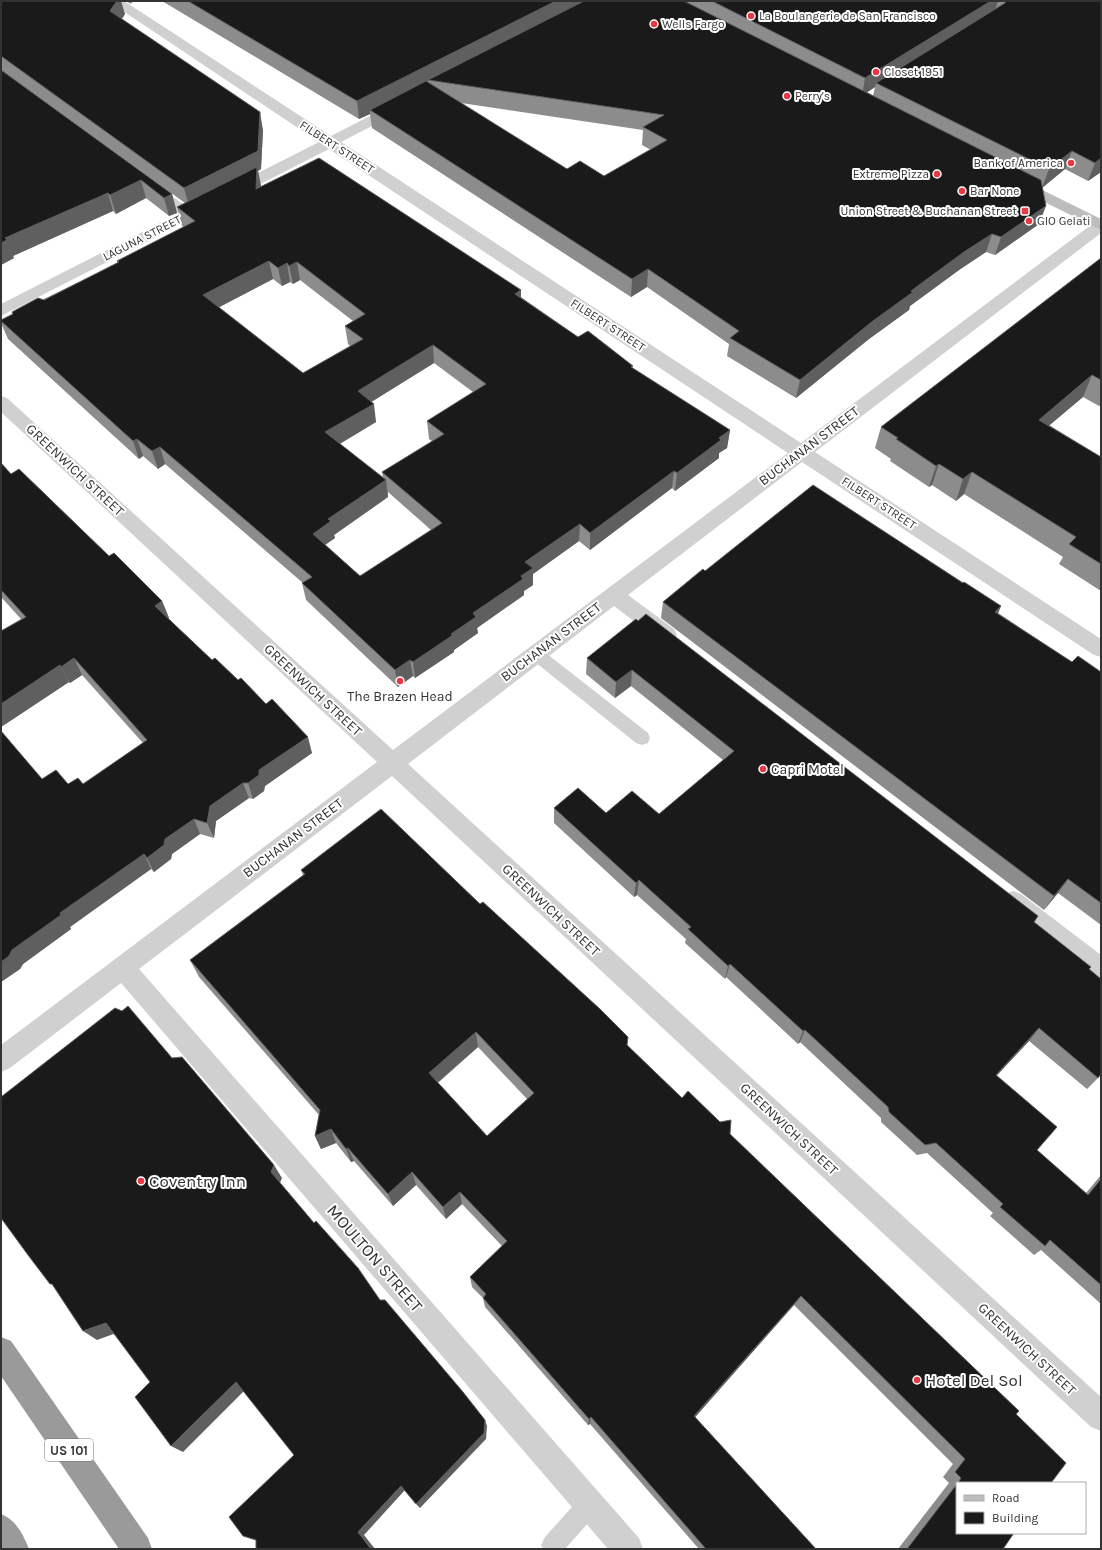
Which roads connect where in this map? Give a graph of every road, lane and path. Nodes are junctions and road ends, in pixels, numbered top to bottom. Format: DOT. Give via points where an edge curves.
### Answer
graph roads {
  1 [pos="115,1"];
  2 [pos="412,99"];
  3 [pos="329,142"];
  4 [pos="1003,175"];
  5 [pos="148,184"];
  6 [pos="189,214"];
  7 [pos="1101,225"];
  8 [pos="1,311"];
  9 [pos="1,402"];
  10 [pos="801,452"];
  11 [pos="614,594"];
  12 [pos="685,649"];
  13 [pos="1101,649"];
  14 [pos="536,654"];
  15 [pos="642,738"];
  16 [pos="392,763"];
  17 [pos="1000,891"];
  18 [pos="123,968"];
  19 [pos="1101,969"];
  20 [pos="1,1060"];
  21 [pos="1,1351"];
  22 [pos="1101,1417"];
  23 [pos="589,1505"];
  24 [pos="1,1529"];
  25 [pos="553,1545"];
  26 [pos="14,1549"];
  27 [pos="138,1549"];
  28 [pos="628,1549"];
  1 -- 3 [label="street, FILBERT STREET"];
  2 -- 3 [label="street, LAGUNA STREET"];
  3 -- 6 [label="street, LAGUNA STREET"];
  3 -- 10 [label="street, FILBERT STREET"];
  4 -- 7 [label="street"];
  5 -- 6 [label="lane"];
  6 -- 8 [label="street, LAGUNA STREET"];
  7 -- 10 [label="street, BUCHANAN STREET"];
  9 -- 16 [label="street, GREENWICH STREET"];
  10 -- 11 [label="street, BUCHANAN STREET"];
  10 -- 13 [label="street, FILBERT STREET"];
  11 -- 12 [label="street"];
  11 -- 14 [label="street, BUCHANAN STREET"];
  14 -- 15 [label="lane"];
  14 -- 16 [label="street, BUCHANAN STREET"];
  16 -- 18 [label="street, BUCHANAN STREET"];
  16 -- 22 [label="street, GREENWICH STREET"];
  17 -- 19 [label="street"];
  18 -- 20 [label="street, BUCHANAN STREET"];
  18 -- 23 [label="street, MOULTON STREET"];
  21 -- 27 [label="highway, US 101"];
  23 -- 25 [label="lane"];
  23 -- 28 [label="street, MOULTON STREET"];
  24 -- 26 [label="highway"];
}
